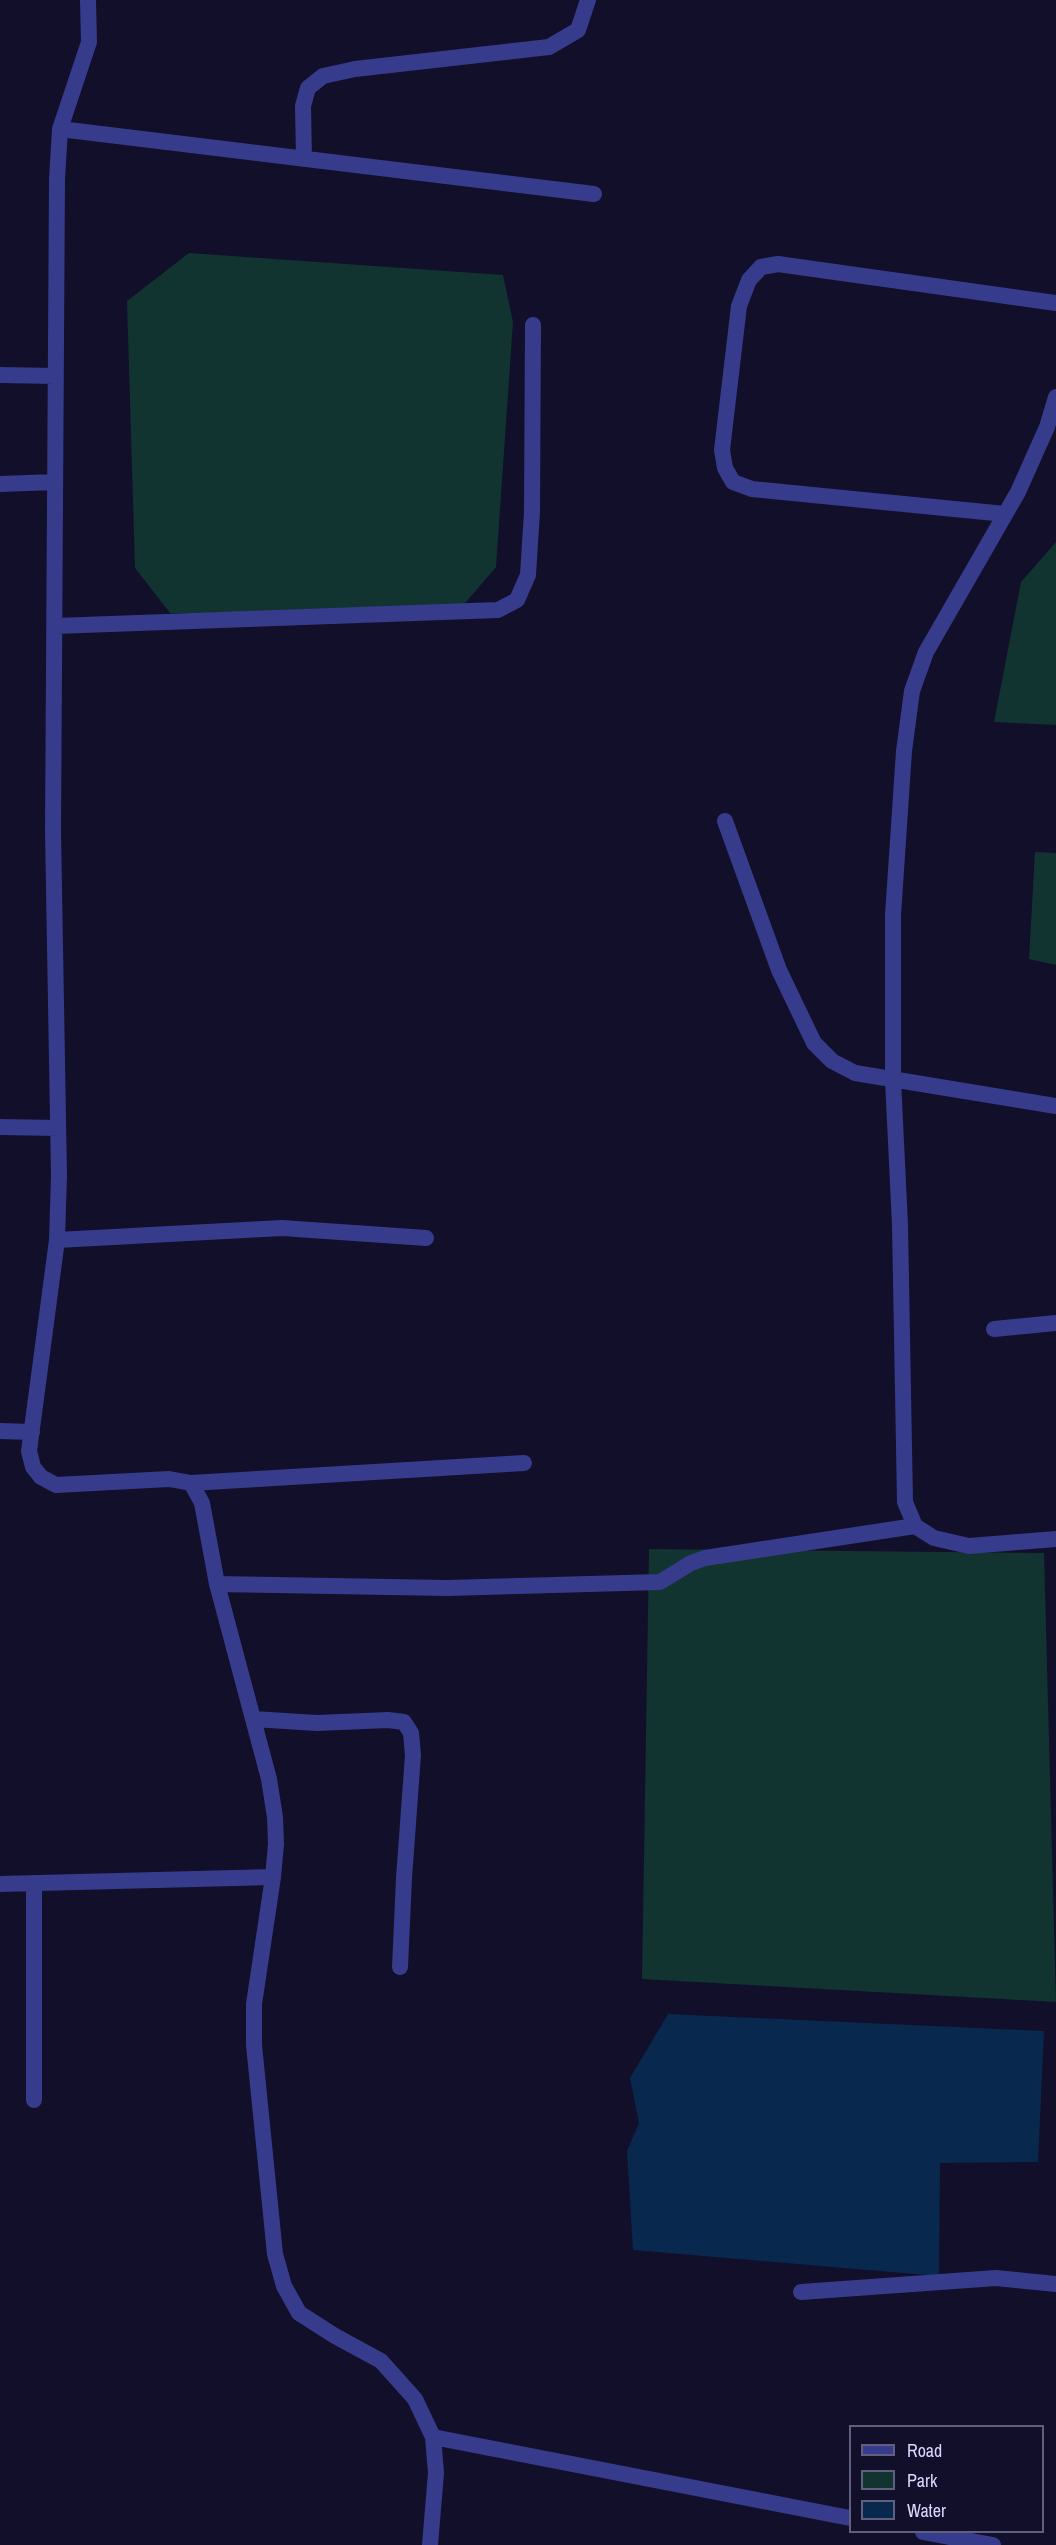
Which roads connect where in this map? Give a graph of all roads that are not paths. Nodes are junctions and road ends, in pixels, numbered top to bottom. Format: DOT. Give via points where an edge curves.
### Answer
graph roads {
  1 [pos="88,0"];
  2 [pos="588,0"];
  3 [pos="60,129"];
  4 [pos="304,159"];
  5 [pos="594,194"];
  6 [pos="1056,303"];
  7 [pos="533,325"];
  8 [pos="0,375"];
  9 [pos="55,376"];
  10 [pos="1056,397"];
  11 [pos="55,482"];
  12 [pos="0,484"];
  13 [pos="1005,514"];
  14 [pos="55,627"];
  15 [pos="725,821"];
  16 [pos="893,1080"];
  17 [pos="1056,1106"];
  18 [pos="0,1127"];
  19 [pos="58,1128"];
  20 [pos="426,1238"];
  21 [pos="57,1240"];
  22 [pos="1056,1323"];
  23 [pos="994,1329"];
  24 [pos="0,1431"];
  25 [pos="32,1432"];
  26 [pos="524,1463"];
  27 [pos="191,1483"];
  28 [pos="915,1526"];
  29 [pos="1056,1539"];
  30 [pos="217,1584"];
  31 [pos="253,1719"];
  32 [pos="273,1876"];
  33 [pos="34,1883"];
  34 [pos="0,1884"];
  35 [pos="400,1967"];
  36 [pos="34,2100"];
  37 [pos="1056,2284"];
  38 [pos="801,2292"];
  39 [pos="433,2437"];
  40 [pos="849,2518"];
  41 [pos="928,2533"];
  42 [pos="430,2545"];
  43 [pos="993,2545"];
  1 -- 3 [label="street" via="89,42"];
  2 -- 4 [label="street" via="578,30 549,47 323,76 308,88 303,106"];
  3 -- 4 [label="street"];
  3 -- 9 [label="street"];
  4 -- 5 [label="street"];
  6 -- 13 [label="street" via="778,264 761,267 749,280 739,306 722,450 725,468 733,482 752,489"];
  7 -- 14 [label="street" via="528,575 517,600 498,610"];
  8 -- 9 [label="street"];
  9 -- 11 [label="street"];
  10 -- 13 [label="street" via="1047,427"];
  11 -- 12 [label="street"];
  11 -- 14 [label="street"];
  13 -- 16 [label="street" via="926,652 912,691 893,915"];
  14 -- 19 [label="street" via="53,831"];
  15 -- 16 [label="street" via="779,970 814,1043 832,1061 855,1073"];
  16 -- 17 [label="street"];
  16 -- 28 [label="street" via="905,1502"];
  18 -- 19 [label="street"];
  19 -- 21 [label="street"];
  20 -- 21 [label="street" via="282,1228"];
  21 -- 25 [label="street"];
  22 -- 23 [label="street"];
  24 -- 25 [label="street"];
  25 -- 27 [label="street" via="29,1451 33,1467 56,1485 170,1479"];
  26 -- 27 [label="street"];
  27 -- 30 [label="street" via="202,1503"];
  28 -- 29 [label="street" via="934,1538 969,1546"];
  28 -- 30 [label="street" via="705,1558 660,1582 447,1588"];
  30 -- 31 [label="street"];
  31 -- 32 [label="street" via="275,1817"];
  31 -- 35 [label="street" via="317,1723 388,1720 404,1722 411,1733 413,1755"];
  32 -- 33 [label="street"];
  32 -- 39 [label="street" via="254,2004 254,2045 275,2254 284,2286 299,2313 381,2361 415,2399"];
  33 -- 34 [label="street"];
  33 -- 36 [label="street"];
  37 -- 38 [label="street" via="996,2278"];
  39 -- 40 [label="street"];
  39 -- 42 [label="street" via="436,2473"];
  41 -- 43 [label="street"];
}
